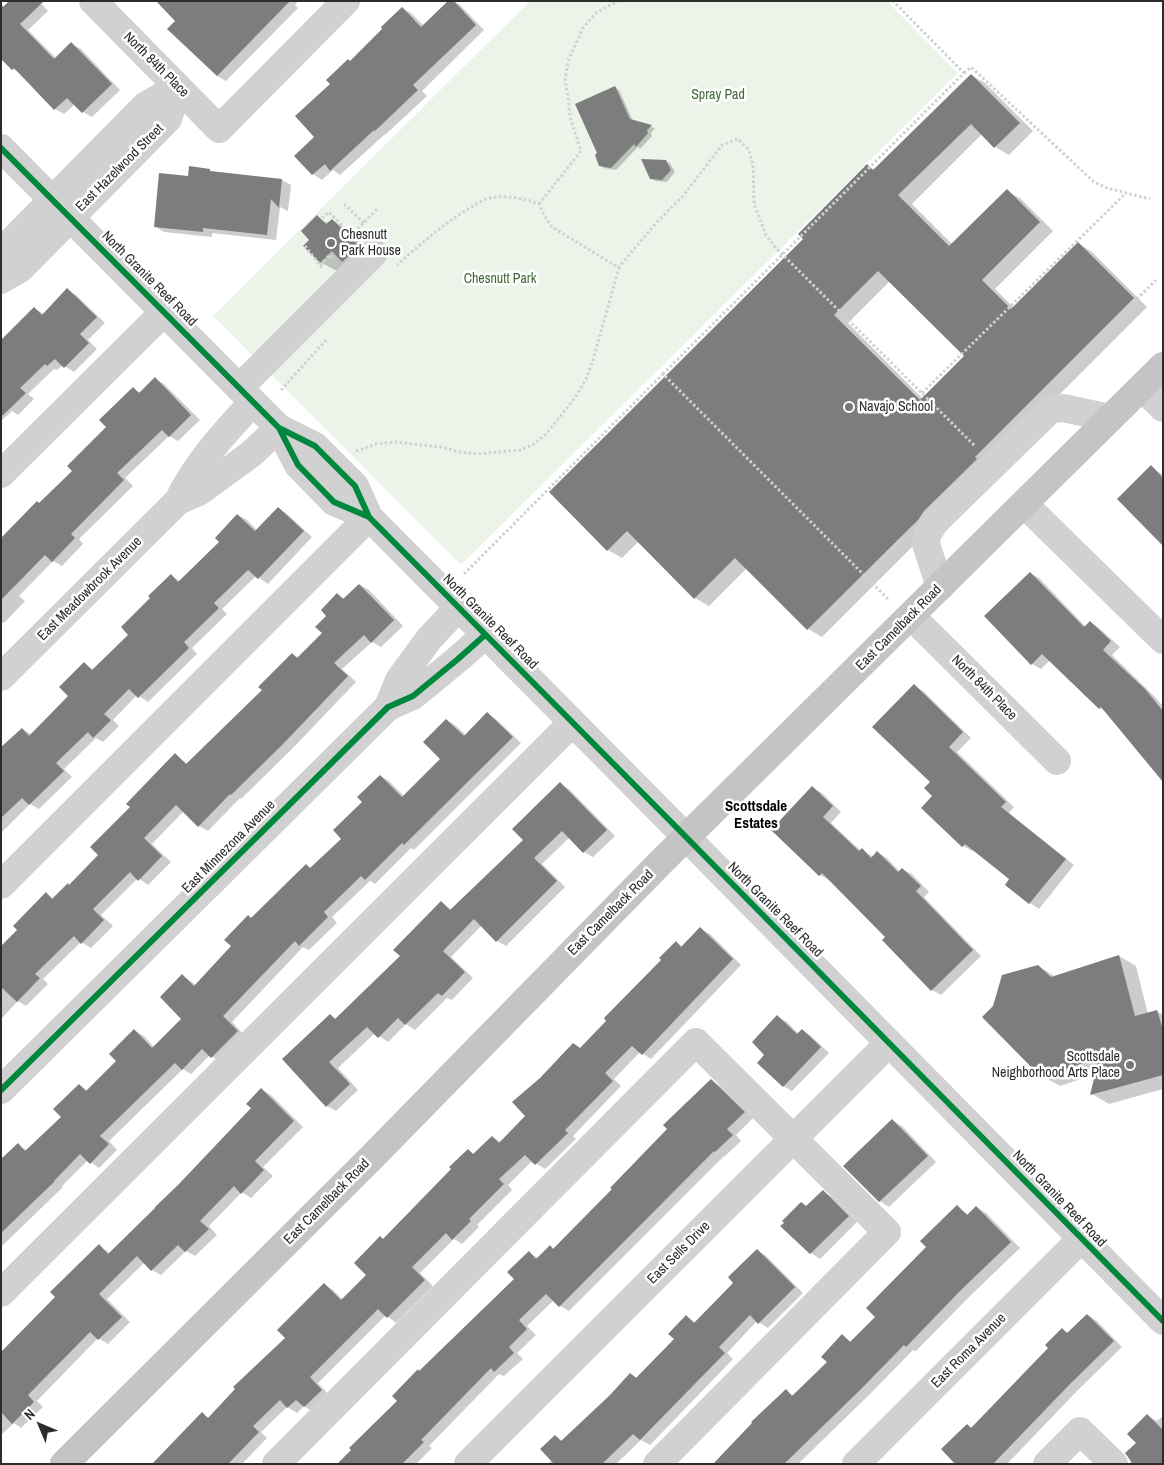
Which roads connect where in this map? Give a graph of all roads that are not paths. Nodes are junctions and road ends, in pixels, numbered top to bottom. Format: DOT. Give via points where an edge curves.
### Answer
graph roads {
  1 [pos="93,1"];
  2 [pos="346,1"];
  3 [pos="178,87"];
  4 [pos="1,148"];
  5 [pos="61,209"];
  6 [pos="1,252"];
  7 [pos="385,259"];
  8 [pos="1,280"];
  9 [pos="164,312"];
  10 [pos="1163,366"];
  11 [pos="1142,387"];
  12 [pos="246,395"];
  13 [pos="1163,408"];
  14 [pos="1110,418"];
  15 [pos="279,428"];
  16 [pos="1,474"];
  17 [pos="178,501"];
  18 [pos="1024,504"];
  19 [pos="369,518"];
  20 [pos="940,587"];
  21 [pos="458,608"];
  22 [pos="911,616"];
  23 [pos="485,635"];
  24 [pos="1163,640"];
  25 [pos="1,677"];
  26 [pos="388,707"];
  27 [pos="572,723"];
  28 [pos="1057,762"];
  29 [pos="687,838"];
  30 [pos="1,885"];
  31 [pos="889,1043"];
  32 [pos="1,1090"];
  33 [pos="794,1139"];
  34 [pos="1081,1239"];
  35 [pos="1,1293"];
  36 [pos="1163,1321"];
  37 [pos="64,1464"];
  38 [pos="276,1464"];
  39 [pos="468,1464"];
  40 [pos="656,1464"];
  41 [pos="856,1464"];
  42 [pos="1047,1464"];
  43 [pos="1114,1464"];
  1 -- 3 [label="street, North 84th Place"];
  2 -- 3 [label="street, North 84th Place" via="219,129"];
  3 -- 5 [label="street, East Hazelwood Street" via="145,106 123,147"];
  4 -- 5 [label="street, North Granite Reef Road"];
  5 -- 6 [label="street, East Hazelwood Street"];
  5 -- 8 [label="street, East Hazelwood Street" via="20,270"];
  5 -- 9 [label="street, North Granite Reef Road"];
  7 -- 12 [label="street, East Meadowbrook Avenue"];
  9 -- 12 [label="street, North Granite Reef Road"];
  9 -- 16 [label="street"];
  10 -- 11 [label="main road, East Camelback Road"];
  11 -- 13 [label="street"];
  11 -- 14 [label="main road, East Camelback Road"];
  12 -- 15 [label="street, North Granite Reef Road"];
  12 -- 17 [label="street, East Meadowbrook Avenue" via="225,433 188,481"];
  14 -- 18 [label="main road, East Camelback Road"];
  14 -- 20 [label="street" via="1064,408 1050,410 935,522 926,544"];
  15 -- 17 [label="street, East Meadowbrook Avenue" via="251,454 199,492"];
  15 -- 19 [label="street, North Granite Reef Road" via="298,465 334,502"];
  17 -- 25 [label="street, East Meadowbrook Avenue"];
  18 -- 20 [label="main road, East Camelback Road"];
  18 -- 24 [label="street"];
  19 -- 21 [label="street, North Granite Reef Road"];
  19 -- 30 [label="street"];
  20 -- 22 [label="main road, East Camelback Road"];
  21 -- 23 [label="street, North Granite Reef Road"];
  21 -- 26 [label="street, East Minnezona Avenue" via="429,639 399,680"];
  22 -- 28 [label="street, North 84th Place"];
  22 -- 29 [label="main road, East Camelback Road"];
  23 -- 26 [label="street, East Minnezona Avenue" via="413,696"];
  23 -- 27 [label="street, North Granite Reef Road"];
  26 -- 32 [label="street, East Minnezona Avenue"];
  27 -- 29 [label="street, North Granite Reef Road"];
  27 -- 35 [label="street"];
  29 -- 31 [label="street, North Granite Reef Road"];
  29 -- 37 [label="main road, East Camelback Road"];
  31 -- 33 [label="street, East Sells Drive"];
  31 -- 34 [label="street, North Granite Reef Road"];
  33 -- 38 [label="street" via="696,1042"];
  33 -- 39 [label="street, East Sells Drive"];
  33 -- 40 [label="street" via="887,1232"];
  34 -- 36 [label="street, North Granite Reef Road"];
  34 -- 41 [label="street, East Roma Avenue"];
  42 -- 43 [label="street" via="1080,1431"];
}
